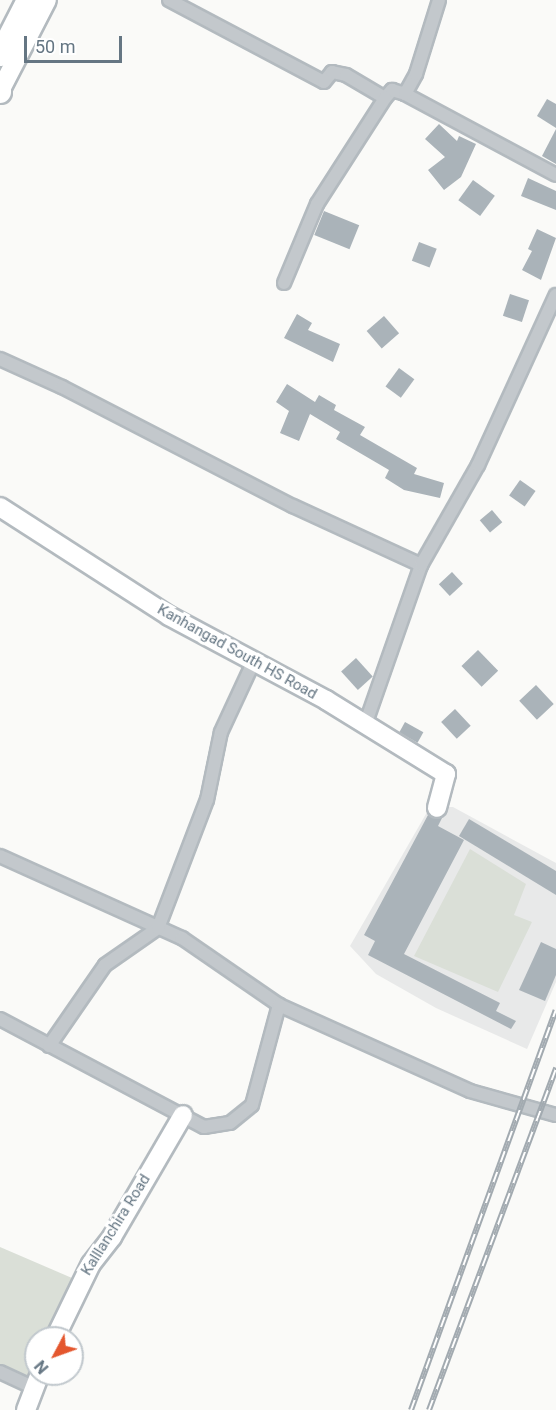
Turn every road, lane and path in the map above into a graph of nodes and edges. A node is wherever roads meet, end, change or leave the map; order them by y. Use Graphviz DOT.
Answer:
graph roads {
  1 [pos="28,0"];
  2 [pos="47,0"];
  3 [pos="169,0"];
  4 [pos="439,0"];
  5 [pos="0,55"];
  6 [pos="0,85"];
  7 [pos="0,92"];
  8 [pos="405,93"];
  9 [pos="385,98"];
  10 [pos="556,175"];
  11 [pos="284,284"];
  12 [pos="556,295"];
  13 [pos="0,359"];
  14 [pos="0,507"];
  15 [pos="421,565"];
  16 [pos="253,663"];
  17 [pos="365,725"];
  18 [pos="437,808"];
  19 [pos="0,856"];
  20 [pos="158,928"];
  21 [pos="279,1005"];
  22 [pos="0,1019"];
  23 [pos="49,1046"];
  24 [pos="556,1114"];
  25 [pos="183,1115"];
  26 [pos="61,1326"];
  27 [pos="0,1372"];
  28 [pos="24,1378"];
  29 [pos="36,1386"];
  30 [pos="26,1410"];
  1 -- 5 [label="highway"];
  2 -- 7 [label="street"];
  3 -- 9 [label="street"];
  4 -- 8 [label="street"];
  6 -- 7 [label="highway"];
  8 -- 9 [label="street"];
  8 -- 10 [label="street"];
  9 -- 11 [label="street"];
  12 -- 15 [label="street"];
  13 -- 15 [label="street"];
  14 -- 16 [label="street, Kanhangad South HS Road"];
  15 -- 17 [label="street"];
  16 -- 17 [label="street, Kanhangad South HS Road"];
  16 -- 20 [label="street"];
  17 -- 18 [label="street, Kanhangad South HS Road"];
  19 -- 20 [label="street"];
  20 -- 21 [label="street"];
  20 -- 23 [label="street"];
  21 -- 24 [label="street"];
  21 -- 25 [label="street"];
  22 -- 23 [label="street"];
  23 -- 25 [label="street"];
  25 -- 26 [label="street, Kalllanchira Road"];
  27 -- 28 [label="street"];
  29 -- 30 [label="street"];
}
